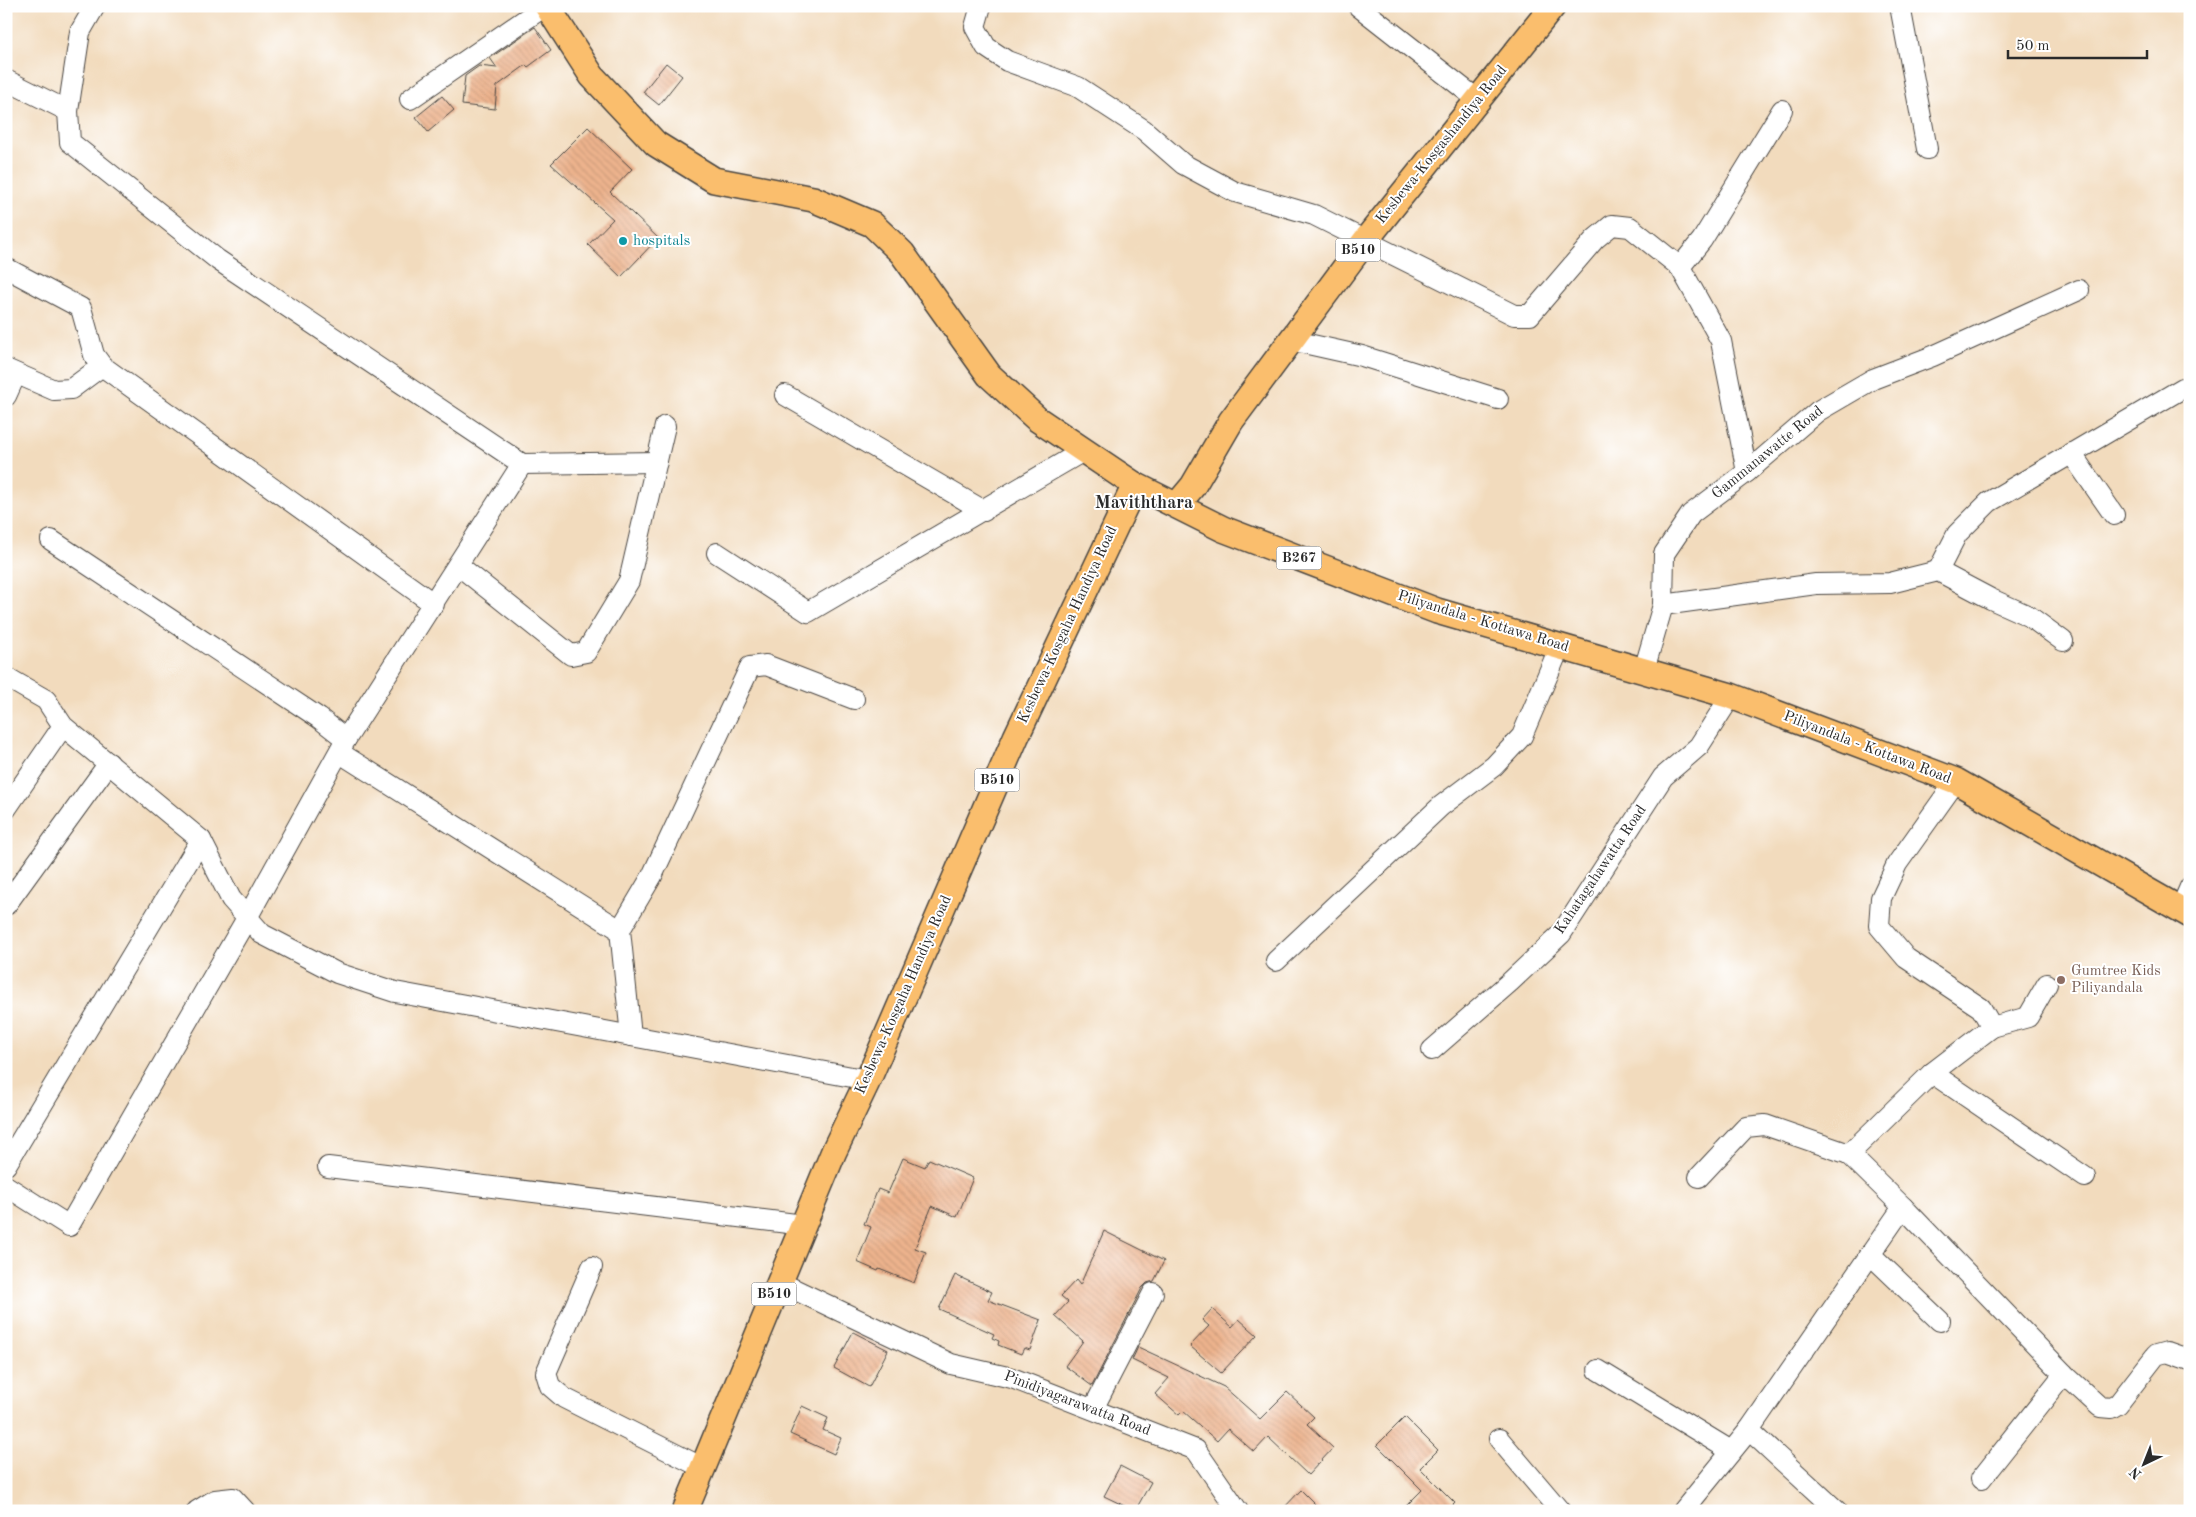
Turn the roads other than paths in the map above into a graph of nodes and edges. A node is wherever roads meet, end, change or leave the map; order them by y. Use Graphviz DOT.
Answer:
graph roads {
  1 [pos="95,6"];
  2 [pos="546,6"];
  3 [pos="982,6"];
  4 [pos="1358,6"];
  5 [pos="1554,6"];
  6 [pos="1900,6"];
  7 [pos="6,80"];
  8 [pos="410,99"];
  9 [pos="1478,100"];
  10 [pos="1782,110"];
  11 [pos="68,111"];
  12 [pos="1927,149"];
  13 [pos="1365,241"];
  14 [pos="1680,267"];
  15 [pos="6,268"];
  16 [pos="2079,290"];
  17 [pos="1290,340"];
  18 [pos="102,366"];
  19 [pos="11,371"];
  20 [pos="2183,388"];
  21 [pos="785,395"];
  22 [pos="6,396"];
  23 [pos="1498,399"];
  24 [pos="665,426"];
  25 [pos="1085,450"];
  26 [pos="2071,453"];
  27 [pos="657,462"];
  28 [pos="522,464"];
  29 [pos="1747,472"];
  30 [pos="1134,485"];
  31 [pos="1177,505"];
  32 [pos="984,511"];
  33 [pos="2114,515"];
  34 [pos="51,540"];
  35 [pos="717,553"];
  36 [pos="458,565"];
  37 [pos="1938,571"];
  38 [pos="434,604"];
  39 [pos="1662,606"];
  40 [pos="2063,641"];
  41 [pos="1560,646"];
  42 [pos="1644,670"];
  43 [pos="6,677"];
  44 [pos="1731,696"];
  45 [pos="854,699"];
  46 [pos="63,726"];
  47 [pos="343,746"];
  48 [pos="110,763"];
  49 [pos="1956,781"];
  50 [pos="6,809"];
  51 [pos="201,840"];
  52 [pos="2190,887"];
  53 [pos="6,905"];
  54 [pos="2185,913"];
  55 [pos="247,918"];
  56 [pos="620,930"];
  57 [pos="1276,962"];
  58 [pos="2047,984"];
  59 [pos="1992,1027"];
  60 [pos="631,1036"];
  61 [pos="1432,1050"];
  62 [pos="1932,1073"];
  63 [pos="868,1080"];
  64 [pos="1849,1154"];
  65 [pos="6,1165"];
  66 [pos="328,1167"];
  67 [pos="1700,1177"];
  68 [pos="2084,1177"];
  69 [pos="6,1186"];
  70 [pos="1903,1207"];
  71 [pos="804,1225"];
  72 [pos="1870,1254"];
  73 [pos="592,1267"];
  74 [pos="779,1282"];
  75 [pos="1154,1293"];
  76 [pos="1940,1321"];
  77 [pos="2190,1360"];
  78 [pos="1598,1370"];
  79 [pos="2064,1374"];
  80 [pos="1093,1409"];
  81 [pos="1749,1430"];
  82 [pos="1499,1439"];
  83 [pos="1731,1451"];
  84 [pos="703,1468"];
  85 [pos="1981,1478"];
  86 [pos="197,1511"];
  87 [pos="245,1511"];
  88 [pos="685,1511"];
  89 [pos="1238,1511"];
  90 [pos="1560,1511"];
  91 [pos="1683,1511"];
  92 [pos="1837,1511"];
  1 -- 11 [label="street"];
  2 -- 8 [label="street"];
  2 -- 25 [label="main road, Piliyandala - Kottawa Road / B267"];
  3 -- 13 [label="street"];
  4 -- 9 [label="street"];
  5 -- 9 [label="main road, Kesbewa-Kosgashandiya Road / B510"];
  6 -- 12 [label="street"];
  7 -- 11 [label="street"];
  9 -- 13 [label="main road, Kesbewa-Kosgashandiya Road / B510"];
  10 -- 14 [label="street"];
  11 -- 28 [label="street"];
  13 -- 14 [label="street"];
  13 -- 17 [label="main road, Kesbewa-Kosgashandiya Road / B510"];
  14 -- 29 [label="street"];
  15 -- 18 [label="street"];
  16 -- 29 [label="street, Gammanawatte Road"];
  17 -- 23 [label="street"];
  17 -- 31 [label="main road, Kesbewa-Kosgashandiya Road / B510"];
  18 -- 19 [label="street"];
  18 -- 38 [label="street"];
  19 -- 22 [label="street"];
  20 -- 26 [label="street"];
  21 -- 32 [label="street"];
  24 -- 27 [label="street"];
  25 -- 30 [label="main road, Piliyandala - Kottawa Road / B267"];
  25 -- 32 [label="street"];
  26 -- 33 [label="street"];
  26 -- 37 [label="street"];
  27 -- 28 [label="street"];
  27 -- 36 [label="street"];
  28 -- 36 [label="street"];
  29 -- 39 [label="street, Gammanawatte Road"];
  30 -- 31 [label="main road, Piliyandala - Kottawa Road / B267"];
  30 -- 63 [label="main road, Kesbewa-Kosgaha Handiya Road / B510"];
  31 -- 41 [label="main road, Piliyandala - Kottawa Road / B267"];
  32 -- 35 [label="street"];
  34 -- 47 [label="street"];
  36 -- 38 [label="street"];
  37 -- 39 [label="street"];
  37 -- 40 [label="street"];
  38 -- 47 [label="street"];
  39 -- 42 [label="street, Gammanawatte Road"];
  41 -- 42 [label="main road, Piliyandala - Kottawa Road / B267"];
  41 -- 57 [label="street"];
  42 -- 44 [label="main road, Piliyandala - Kottawa Road / B267"];
  43 -- 46 [label="street"];
  44 -- 49 [label="main road, Piliyandala - Kottawa Road / B267"];
  44 -- 61 [label="street, Kahatagahawatta Road"];
  45 -- 56 [label="street"];
  46 -- 48 [label="street"];
  46 -- 50 [label="street"];
  47 -- 55 [label="street"];
  47 -- 56 [label="street"];
  48 -- 51 [label="street"];
  48 -- 53 [label="street"];
  49 -- 54 [label="main road, Piliyandala - Kottawa Road / B267"];
  49 -- 59 [label="street"];
  51 -- 55 [label="street"];
  51 -- 65 [label="street"];
  52 -- 54 [label="street"];
  55 -- 60 [label="street"];
  55 -- 69 [label="street"];
  56 -- 60 [label="street"];
  58 -- 59 [label="street"];
  59 -- 62 [label="street"];
  60 -- 63 [label="street"];
  62 -- 64 [label="street"];
  62 -- 68 [label="street"];
  63 -- 71 [label="main road, Kesbewa-Kosgaha Handiya Road / B510"];
  64 -- 67 [label="street"];
  64 -- 70 [label="street"];
  66 -- 71 [label="street"];
  70 -- 72 [label="street"];
  70 -- 79 [label="street"];
  71 -- 74 [label="main road, Kesbewa-Kosgaha Handiya Road / B510"];
  72 -- 76 [label="street"];
  72 -- 81 [label="street"];
  73 -- 84 [label="street"];
  74 -- 80 [label="street, Pinidiyagarawatta Road"];
  74 -- 84 [label="main road, Kesbewa-Kosgaha Handiya Road / B510"];
  75 -- 80 [label="street"];
  77 -- 79 [label="street"];
  78 -- 83 [label="street"];
  79 -- 85 [label="street"];
  80 -- 89 [label="street, Pinidiyagarawatta Road"];
  81 -- 83 [label="street"];
  81 -- 92 [label="street"];
  82 -- 90 [label="street"];
  83 -- 91 [label="street"];
  84 -- 88 [label="main road, Kesbewa-Kosgaha Handiya Road / B510"];
  86 -- 87 [label="street"];
}
